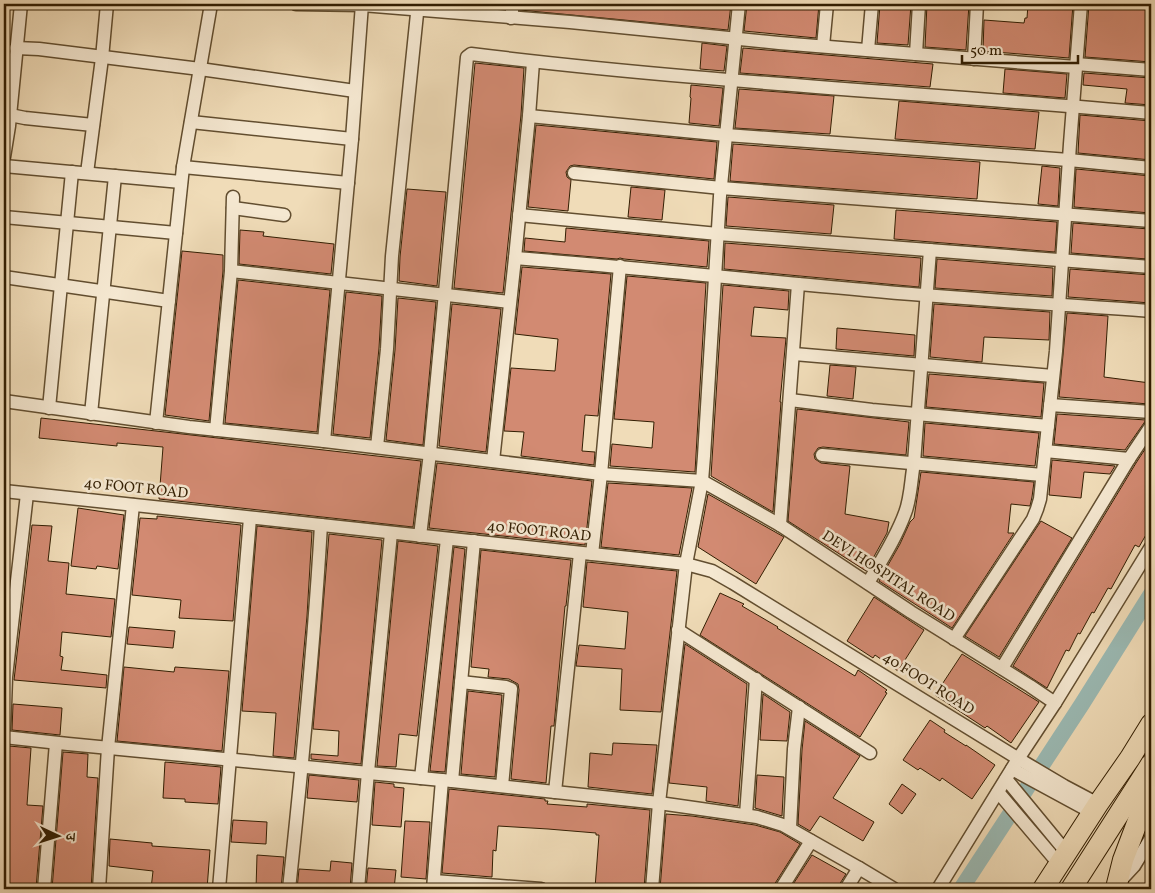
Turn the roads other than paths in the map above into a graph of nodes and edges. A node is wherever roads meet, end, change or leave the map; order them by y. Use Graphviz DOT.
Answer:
graph roads {
  1 [pos="21,4"];
  2 [pos="107,4"];
  3 [pos="210,4"];
  4 [pos="296,4"];
  5 [pos="306,4"];
  6 [pos="362,4"];
  7 [pos="513,4"];
  8 [pos="739,4"];
  9 [pos="827,4"];
  10 [pos="872,4"];
  11 [pos="919,4"];
  12 [pos="978,4"];
  13 [pos="1081,4"];
  14 [pos="418,7"];
  15 [pos="511,18"];
  16 [pos="735,38"];
  17 [pos="823,46"];
  18 [pos="16,48"];
  19 [pos="868,50"];
  20 [pos="916,54"];
  21 [pos="102,58"];
  22 [pos="974,59"];
  23 [pos="533,62"];
  24 [pos="1076,65"];
  25 [pos="200,69"];
  26 [pos="1151,70"];
  27 [pos="731,81"];
  28 [pos="356,91"];
  29 [pos="1073,106"];
  30 [pos="1151,113"];
  31 [pos="529,116"];
  32 [pos="7,122"];
  33 [pos="191,122"];
  34 [pos="93,125"];
  35 [pos="726,135"];
  36 [pos="352,139"];
  37 [pos="4,157"];
  38 [pos="1069,160"];
  39 [pos="4,166"];
  40 [pos="183,167"];
  41 [pos="1151,168"];
  42 [pos="72,172"];
  43 [pos="574,172"];
  44 [pos="87,173"];
  45 [pos="116,176"];
  46 [pos="181,182"];
  47 [pos="348,183"];
  48 [pos="721,188"];
  49 [pos="1065,214"];
  50 [pos="284,215"];
  51 [pos="518,215"];
  52 [pos="4,217"];
  53 [pos="1151,221"];
  54 [pos="67,223"];
  55 [pos="111,227"];
  56 [pos="176,233"];
  57 [pos="718,234"];
  58 [pos="930,250"];
  59 [pos="515,258"];
  60 [pos="1062,261"];
  61 [pos="620,266"];
  62 [pos="1151,267"];
  63 [pos="231,271"];
  64 [pos="715,276"];
  65 [pos="4,277"];
  66 [pos="338,283"];
  67 [pos="798,284"];
  68 [pos="62,285"];
  69 [pos="391,289"];
  70 [pos="104,292"];
  71 [pos="445,295"];
  72 [pos="926,295"];
  73 [pos="169,301"];
  74 [pos="510,302"];
  75 [pos="1059,304"];
  76 [pos="1151,312"];
  77 [pos="794,354"];
  78 [pos="921,365"];
  79 [pos="1053,376"];
  80 [pos="790,400"];
  81 [pos="4,401"];
  82 [pos="1050,405"];
  83 [pos="49,408"];
  84 [pos="1151,412"];
  85 [pos="91,414"];
  86 [pos="917,414"];
  87 [pos="156,423"];
  88 [pos="1048,426"];
  89 [pos="1151,426"];
  90 [pos="216,430"];
  91 [pos="324,441"];
  92 [pos="377,447"];
  93 [pos="1045,451"];
  94 [pos="430,453"];
  95 [pos="822,455"];
  96 [pos="1129,459"];
  97 [pos="493,460"];
  98 [pos="914,463"];
  99 [pos="601,474"];
  100 [pos="1042,475"];
  101 [pos="702,481"];
  102 [pos="4,491"];
  103 [pos="27,494"];
  104 [pos="133,505"];
  105 [pos="250,518"];
  106 [pos="321,525"];
  107 [pos="780,525"];
  108 [pos="391,533"];
  109 [pos="420,536"];
  110 [pos="447,539"];
  111 [pos="474,541"];
  112 [pos="1151,547"];
  113 [pos="586,553"];
  114 [pos="686,564"];
  115 [pos="868,583"];
  116 [pos="678,630"];
  117 [pos="954,639"];
  118 [pos="1002,668"];
  119 [pos="756,679"];
  120 [pos="461,682"];
  121 [pos="1055,703"];
  122 [pos="799,707"];
  123 [pos="1151,724"];
  124 [pos="4,736"];
  125 [pos="56,742"];
  126 [pos="108,748"];
  127 [pos="870,754"];
  128 [pos="231,759"];
  129 [pos="1151,764"];
  130 [pos="302,766"];
  131 [pos="368,772"];
  132 [pos="1016,772"];
  133 [pos="421,778"];
  134 [pos="447,780"];
  135 [pos="502,786"];
  136 [pos="1151,786"];
  137 [pos="555,792"];
  138 [pos="1001,796"];
  139 [pos="660,803"];
  140 [pos="1096,809"];
  141 [pos="746,815"];
  142 [pos="790,828"];
  143 [pos="1151,838"];
  144 [pos="811,841"];
  145 [pos="1063,858"];
  146 [pos="859,868"];
  147 [pos="433,885"];
  148 [pos="1117,887"];
  149 [pos="502,888"];
  150 [pos="44,889"];
  151 [pos="99,889"];
  152 [pos="219,889"];
  153 [pos="289,889"];
  154 [pos="358,889"];
  155 [pos="541,889"];
  156 [pos="652,889"];
  157 [pos="780,889"];
  158 [pos="846,889"];
  159 [pos="894,889"];
  160 [pos="938,889"];
  161 [pos="1043,889"];
  162 [pos="1071,889"];
  1 -- 18 [label="street"];
  2 -- 21 [label="street"];
  3 -- 25 [label="street"];
  4 -- 5 [label="street"];
  5 -- 6 [label="street"];
  6 -- 14 [label="street"];
  6 -- 28 [label="street"];
  7 -- 15 [label="street"];
  8 -- 16 [label="street"];
  9 -- 17 [label="street"];
  10 -- 19 [label="street"];
  11 -- 20 [label="street"];
  12 -- 22 [label="street"];
  13 -- 24 [label="street"];
  14 -- 15 [label="street"];
  14 -- 69 [label="street"];
  15 -- 16 [label="street"];
  16 -- 17 [label="street"];
  16 -- 27 [label="street"];
  17 -- 19 [label="street"];
  18 -- 21 [label="street"];
  18 -- 32 [label="street"];
  19 -- 20 [label="street"];
  20 -- 22 [label="street"];
  21 -- 25 [label="street"];
  21 -- 34 [label="street"];
  22 -- 24 [label="street"];
  23 -- 27 [label="street"];
  23 -- 31 [label="street"];
  23 -- 71 [label="street"];
  24 -- 26 [label="street"];
  24 -- 29 [label="street"];
  25 -- 28 [label="street"];
  25 -- 33 [label="street"];
  27 -- 29 [label="street"];
  27 -- 35 [label="street"];
  28 -- 36 [label="street"];
  29 -- 30 [label="street"];
  29 -- 38 [label="street"];
  31 -- 35 [label="street"];
  31 -- 51 [label="street"];
  32 -- 34 [label="street"];
  32 -- 37 [label="street"];
  33 -- 36 [label="street"];
  33 -- 40 [label="street"];
  34 -- 44 [label="street"];
  35 -- 38 [label="street"];
  35 -- 48 [label="street"];
  36 -- 47 [label="street"];
  38 -- 41 [label="street"];
  38 -- 49 [label="street"];
  39 -- 42 [label="street"];
  40 -- 46 [label="street"];
  40 -- 47 [label="street"];
  42 -- 44 [label="street"];
  42 -- 54 [label="street"];
  43 -- 48 [label="street"];
  44 -- 45 [label="street"];
  45 -- 46 [label="street"];
  45 -- 55 [label="street"];
  46 -- 56 [label="street"];
  47 -- 66 [label="street"];
  48 -- 49 [label="street"];
  48 -- 57 [label="street"];
  49 -- 53 [label="street"];
  49 -- 60 [label="street"];
  50 -- 63 [label="street"];
  51 -- 57 [label="street"];
  51 -- 59 [label="street"];
  52 -- 54 [label="street"];
  54 -- 55 [label="street"];
  54 -- 68 [label="street"];
  55 -- 56 [label="street"];
  55 -- 70 [label="street"];
  56 -- 73 [label="street"];
  57 -- 58 [label="street"];
  57 -- 64 [label="street"];
  58 -- 60 [label="street"];
  58 -- 72 [label="street"];
  59 -- 61 [label="street"];
  59 -- 74 [label="street"];
  60 -- 62 [label="street"];
  60 -- 75 [label="street"];
  61 -- 64 [label="street"];
  61 -- 99 [label="street"];
  63 -- 66 [label="street"];
  63 -- 90 [label="street"];
  64 -- 67 [label="street"];
  64 -- 101 [label="street"];
  65 -- 68 [label="street"];
  66 -- 69 [label="street"];
  66 -- 91 [label="street"];
  67 -- 72 [label="street"];
  67 -- 77 [label="street"];
  68 -- 70 [label="street"];
  68 -- 83 [label="street"];
  69 -- 71 [label="street"];
  69 -- 92 [label="street"];
  70 -- 73 [label="street"];
  70 -- 85 [label="street"];
  71 -- 74 [label="street"];
  71 -- 94 [label="street"];
  72 -- 75 [label="street"];
  72 -- 78 [label="street"];
  73 -- 87 [label="street"];
  74 -- 97 [label="street"];
  75 -- 76 [label="street"];
  75 -- 79 [label="street"];
  77 -- 78 [label="street"];
  77 -- 80 [label="street"];
  78 -- 79 [label="street"];
  78 -- 86 [label="street"];
  79 -- 82 [label="street"];
  80 -- 86 [label="street"];
  80 -- 107 [label="street"];
  81 -- 83 [label="street"];
  82 -- 84 [label="street"];
  82 -- 88 [label="street"];
  83 -- 85 [label="street"];
  85 -- 87 [label="street"];
  86 -- 88 [label="street"];
  86 -- 98 [label="street"];
  87 -- 90 [label="street"];
  88 -- 93 [label="street"];
  89 -- 96 [label="street"];
  90 -- 91 [label="street"];
  91 -- 92 [label="street"];
  92 -- 94 [label="street"];
  93 -- 96 [label="street"];
  93 -- 100 [label="street"];
  94 -- 97 [label="street"];
  94 -- 109 [label="street"];
  95 -- 98 [label="street"];
  96 -- 118 [label="street"];
  97 -- 99 [label="street"];
  98 -- 100 [label="street"];
  98 -- 115 [label="street"];
  99 -- 101 [label="street"];
  99 -- 113 [label="street"];
  100 -- 117 [label="street"];
  101 -- 107 [label="street, DEVI HOSPITAL ROAD"];
  101 -- 114 [label="street"];
  102 -- 103 [label="street, 40 FOOT ROAD"];
  103 -- 104 [label="street, 40 FOOT ROAD"];
  103 -- 124 [label="street"];
  104 -- 105 [label="street, 40 FOOT ROAD"];
  104 -- 126 [label="street"];
  105 -- 106 [label="street, 40 FOOT ROAD"];
  105 -- 128 [label="street"];
  106 -- 108 [label="street, 40 FOOT ROAD"];
  106 -- 130 [label="street"];
  107 -- 115 [label="street, DEVI HOSPITAL ROAD"];
  108 -- 109 [label="street, 40 FOOT ROAD"];
  108 -- 131 [label="street"];
  109 -- 110 [label="street, 40 FOOT ROAD"];
  110 -- 111 [label="street, 40 FOOT ROAD"];
  110 -- 133 [label="street"];
  111 -- 113 [label="street, 40 FOOT ROAD"];
  111 -- 120 [label="street"];
  112 -- 121 [label="street"];
  113 -- 114 [label="street, 40 FOOT ROAD"];
  113 -- 137 [label="street"];
  114 -- 116 [label="street"];
  114 -- 132 [label="street, 40 FOOT ROAD"];
  115 -- 117 [label="street, DEVI HOSPITAL ROAD"];
  116 -- 119 [label="street"];
  116 -- 139 [label="street"];
  117 -- 118 [label="street, DEVI HOSPITAL ROAD"];
  118 -- 121 [label="street, DEVI HOSPITAL ROAD"];
  119 -- 122 [label="street"];
  119 -- 141 [label="street"];
  120 -- 134 [label="street"];
  120 -- 135 [label="street"];
  121 -- 132 [label="street"];
  122 -- 127 [label="street"];
  122 -- 142 [label="street"];
  123 -- 140 [label="main road"];
  124 -- 125 [label="street"];
  125 -- 126 [label="street"];
  125 -- 150 [label="street"];
  126 -- 128 [label="street"];
  126 -- 151 [label="street"];
  128 -- 130 [label="street"];
  128 -- 152 [label="street"];
  129 -- 162 [label="main road"];
  130 -- 131 [label="street"];
  130 -- 153 [label="street"];
  131 -- 133 [label="street"];
  131 -- 154 [label="street"];
  132 -- 138 [label="street"];
  132 -- 140 [label="street, 40 FOOT ROAD"];
  132 -- 145 [label="street"];
  133 -- 134 [label="street"];
  134 -- 135 [label="street"];
  134 -- 147 [label="street"];
  135 -- 137 [label="street"];
  136 -- 148 [label="main road"];
  137 -- 139 [label="street"];
  138 -- 145 [label="street"];
  138 -- 160 [label="street"];
  139 -- 141 [label="street"];
  139 -- 156 [label="street"];
  140 -- 145 [label="main road"];
  141 -- 142 [label="street"];
  142 -- 144 [label="street"];
  143 -- 148 [label="street"];
  144 -- 146 [label="street"];
  144 -- 157 [label="street"];
  145 -- 161 [label="main road"];
  146 -- 158 [label="street"];
  146 -- 159 [label="street"];
  147 -- 149 [label="street"];
  149 -- 155 [label="street"];
}
